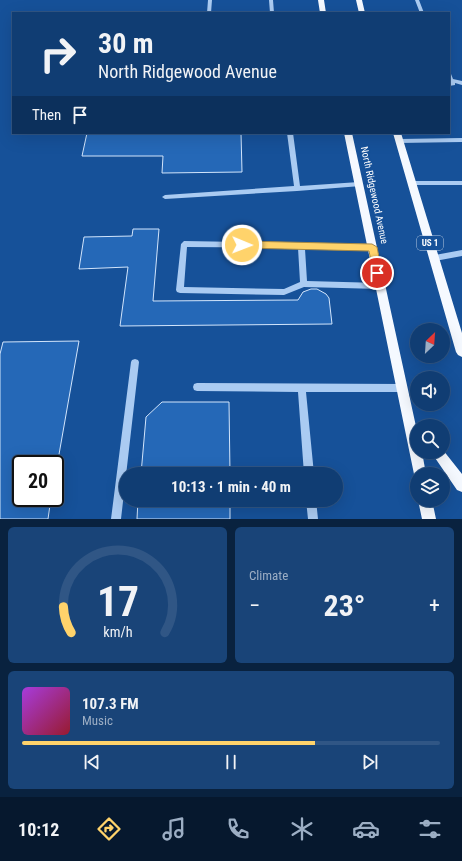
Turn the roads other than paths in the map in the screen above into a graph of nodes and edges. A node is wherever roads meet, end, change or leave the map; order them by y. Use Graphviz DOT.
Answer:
graph roads {
  1 [pos="210,0"];
  2 [pos="271,0"];
  3 [pos="321,0"];
  4 [pos="358,0"];
  5 [pos="417,0"];
  6 [pos="209,12"];
  7 [pos="272,12"];
  8 [pos="323,12"];
  9 [pos="362,12"];
  10 [pos="422,12"];
  11 [pos="450,80"];
  12 [pos="462,83"];
  13 [pos="290,134"];
  14 [pos="348,134"];
  15 [pos="398,137"];
  16 [pos="462,140"];
  17 [pos="412,183"];
  18 [pos="462,183"];
  19 [pos="359,184"];
  20 [pos="297,189"];
  21 [pos="165,197"];
  22 [pos="301,246"];
  23 [pos="372,247"];
  24 [pos="462,253"];
  25 [pos="435,258"];
  26 [pos="304,284"];
  27 [pos="380,286"];
  28 [pos="462,352"];
  29 [pos="135,362"];
  30 [pos="197,387"];
  31 [pos="302,388"];
  32 [pos="402,388"];
  33 [pos="407,412"];
  34 [pos="412,419"];
  35 [pos="442,459"];
  36 [pos="308,467"];
  37 [pos="419,467"];
  38 [pos="462,485"];
  39 [pos="312,507"];
  40 [pos="426,507"];
  41 [pos="116,519"];
  42 [pos="313,519"];
  43 [pos="429,519"];
  1 -- 6 [label="lane"];
  2 -- 7 [label="lane"];
  3 -- 8 [label="main road"];
  4 -- 9 [label="main road"];
  5 -- 10 [label="lane"];
  11 -- 12 [label="lane"];
  13 -- 20 [label="lane"];
  14 -- 19 [label="main road, North Ridgewood Avenue"];
  15 -- 16 [label="lane"];
  15 -- 17 [label="main road, US 1"];
  17 -- 18 [label="lane"];
  17 -- 25 [label="main road, US 1"];
  19 -- 20 [label="lane"];
  19 -- 23 [label="main road, North Ridgewood Avenue"];
  20 -- 21 [label="lane"];
  22 -- 23 [label="lane"];
  22 -- 26 [label="lane"];
  22 -- 26 [label="lane"];
  23 -- 27 [label="main road, North Ridgewood Avenue"];
  24 -- 25 [label="lane"];
  25 -- 28 [label="main road, US 1"];
  26 -- 27 [label="lane"];
  27 -- 32 [label="main road, North Ridgewood Avenue"];
  29 -- 41 [label="lane"];
  30 -- 31 [label="lane"];
  31 -- 32 [label="lane"];
  31 -- 36 [label="lane"];
  32 -- 33 [label="main road, North Ridgewood Avenue"];
  33 -- 34 [label="main road"];
  33 -- 37 [label="main road, North Ridgewood Avenue"];
  35 -- 38 [label="main road"];
  39 -- 42 [label="lane"];
  40 -- 43 [label="main road"];
}
